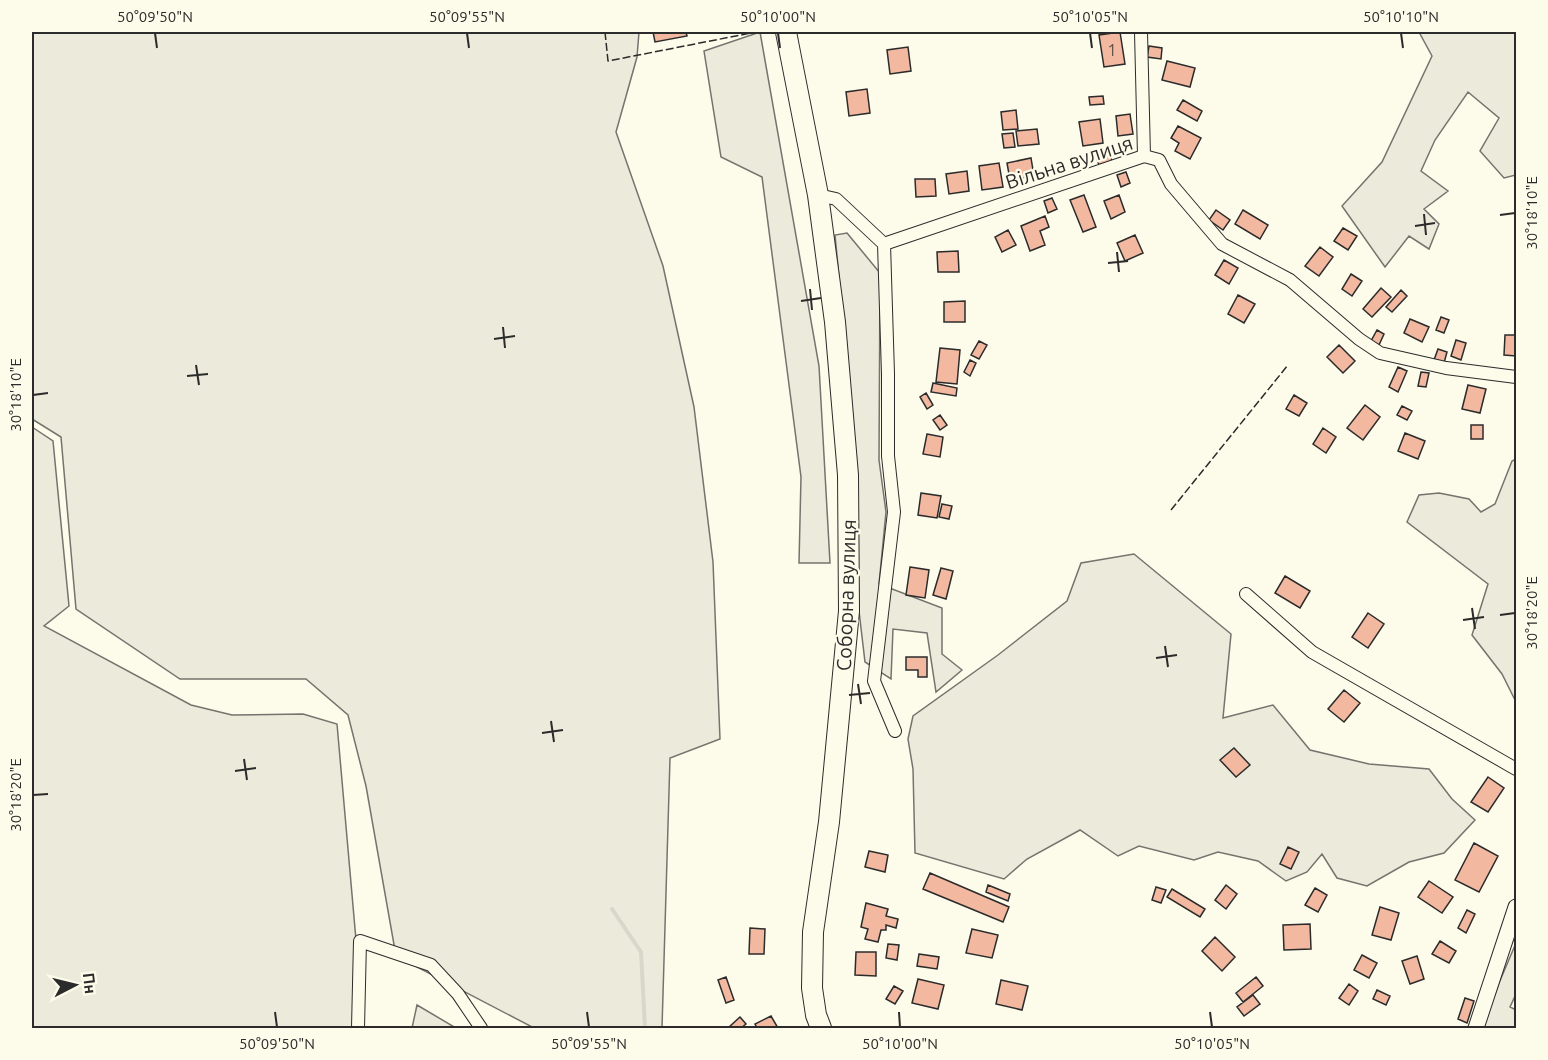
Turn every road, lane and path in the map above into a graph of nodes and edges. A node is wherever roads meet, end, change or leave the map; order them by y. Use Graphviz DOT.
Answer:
graph roads {
  1 [pos="786,32"];
  2 [pos="1141,32"];
  3 [pos="1144,156"];
  4 [pos="818,195"];
  5 [pos="884,244"];
  6 [pos="1516,377"];
  7 [pos="1246,594"];
  8 [pos="895,731"];
  9 [pos="1516,769"];
  10 [pos="1516,907"];
  11 [pos="358,1029"];
  12 [pos="481,1029"];
  13 [pos="821,1029"];
  14 [pos="1476,1029"];
  1 -- 4 [label="main road, Соборна вулиця"];
  2 -- 3 [label="street"];
  3 -- 5 [label="street, Вільна вулиця"];
  3 -- 6 [label="street, Вільна вулиця"];
  4 -- 5 [label="street"];
  4 -- 13 [label="main road, Соборна вулиця"];
  5 -- 8 [label="street, Соборна вулиця"];
  7 -- 9 [label="street"];
  10 -- 14 [label="street"];
  11 -- 12 [label="street"];
}
